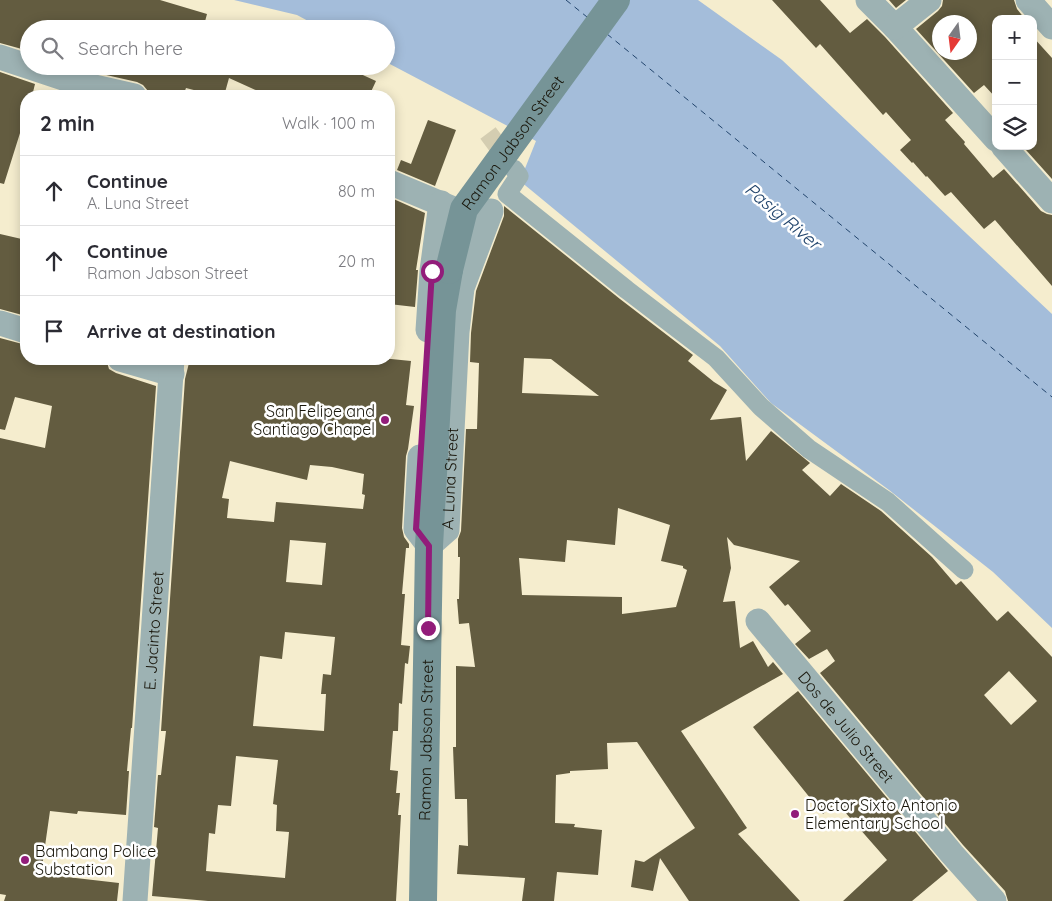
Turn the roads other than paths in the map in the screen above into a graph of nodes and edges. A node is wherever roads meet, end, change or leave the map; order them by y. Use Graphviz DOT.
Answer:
graph roads {
  1 [pos="616,0"];
  2 [pos="868,0"];
  3 [pos="929,0"];
  4 [pos="1028,0"];
  5 [pos="895,27"];
  6 [pos="1052,27"];
  7 [pos="0,57"];
  8 [pos="20,64"];
  9 [pos="54,75"];
  10 [pos="108,90"];
  11 [pos="992,134"];
  12 [pos="1007,150"];
  13 [pos="514,169"];
  14 [pos="395,184"];
  15 [pos="1052,201"];
  16 [pos="441,203"];
  17 [pos="0,323"];
  18 [pos="20,329"];
  19 [pos="172,366"];
  20 [pos="429,546"];
  21 [pos="964,570"];
  22 [pos="758,622"];
  23 [pos="135,901"];
  24 [pos="423,901"];
  25 [pos="994,901"];
  1 -- 20 [label="main road, Ramon Jabson Street, bridge"];
  2 -- 5 [label="street"];
  3 -- 5 [label="street"];
  4 -- 6 [label="street"];
  5 -- 11 [label="street"];
  7 -- 8 [label="street"];
  9 -- 10 [label="street"];
  12 -- 15 [label="street"];
  13 -- 21 [label="street"];
  14 -- 16 [label="street"];
  16 -- 20 [label="street, A. Luna Street"];
  16 -- 20 [label="street, A. Luna Street"];
  17 -- 18 [label="street"];
  19 -- 23 [label="street, E. Jacinto Street"];
  20 -- 24 [label="main road, Ramon Jabson Street"];
  22 -- 25 [label="street, Dos de Julio Street"];
}
